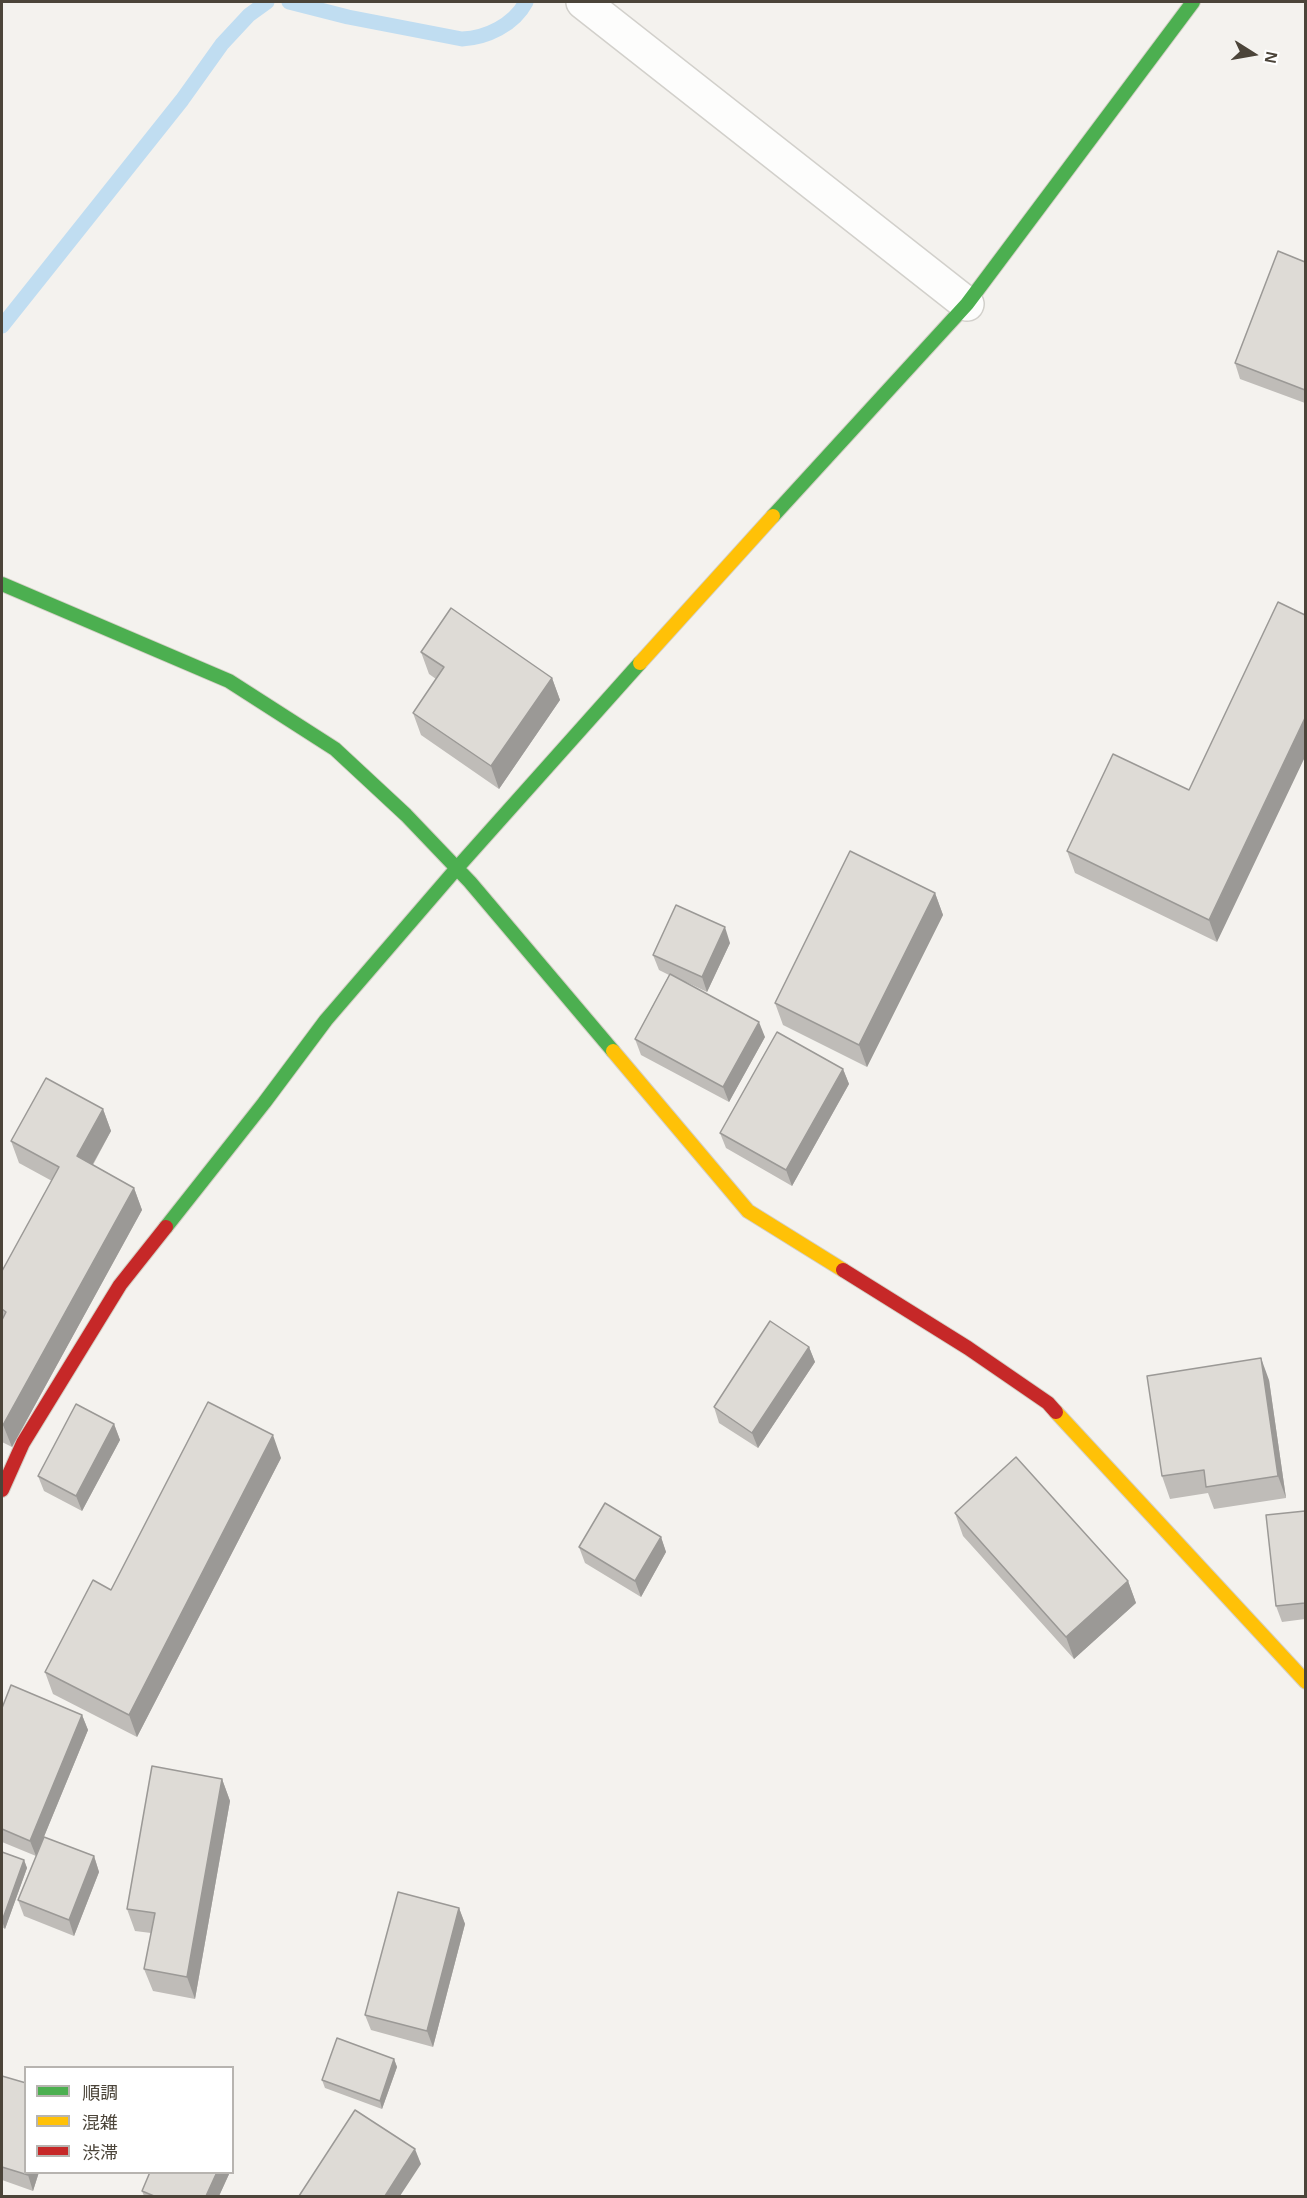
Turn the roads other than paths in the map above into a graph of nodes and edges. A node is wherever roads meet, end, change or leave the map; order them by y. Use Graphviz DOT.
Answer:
graph roads {
  1 [pos="583,2"];
  2 [pos="1193,2"];
  3 [pos="968,304"];
  4 [pos="2,584"];
  5 [pos="457,868"];
  6 [pos="2,1490"];
  7 [pos="1305,1682"];
  1 -- 3 [label="street"];
  2 -- 3 [label="street"];
  3 -- 5 [label="street"];
  4 -- 5 [label="street"];
  5 -- 6 [label="street"];
  5 -- 7 [label="street"];
}
